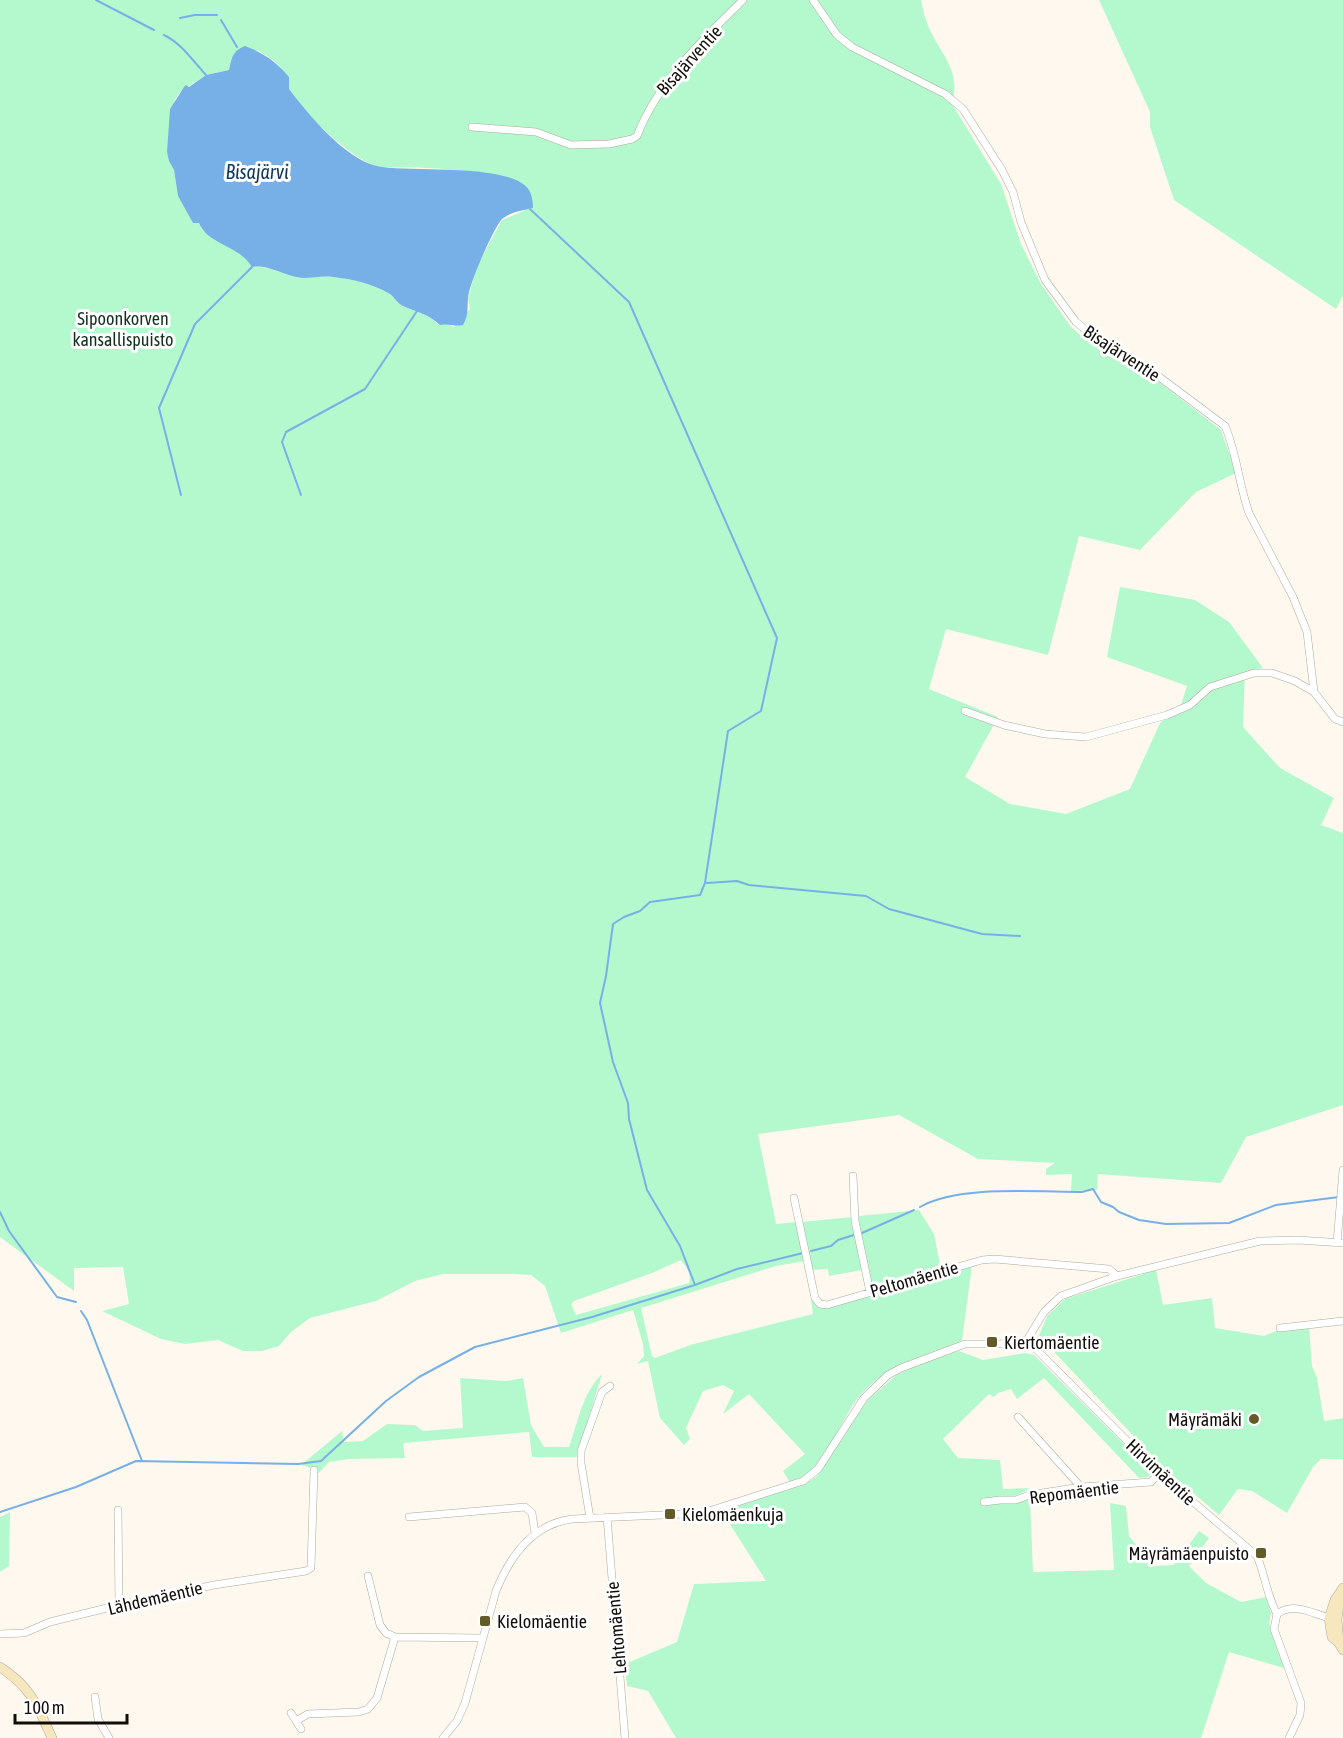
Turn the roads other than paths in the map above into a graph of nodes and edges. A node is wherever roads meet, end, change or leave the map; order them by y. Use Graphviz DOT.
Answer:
graph roads {
  1 [pos="744,0"];
  2 [pos="813,0"];
  3 [pos="472,126"];
  4 [pos="1314,692"];
  5 [pos="965,711"];
  6 [pos="1343,722"];
  7 [pos="1343,1170"];
  8 [pos="854,1176"];
  9 [pos="794,1197"];
  10 [pos="1340,1243"];
  11 [pos="1117,1276"];
  12 [pos="870,1292"];
  13 [pos="1343,1321"];
  14 [pos="1280,1328"];
  15 [pos="1027,1340"];
  16 [pos="610,1386"];
  17 [pos="1018,1417"];
  18 [pos="314,1470"];
  19 [pos="1159,1473"];
  20 [pos="1081,1487"];
  21 [pos="984,1502"];
  22 [pos="118,1510"];
  23 [pos="409,1517"];
  24 [pos="607,1517"];
  25 [pos="590,1518"];
  26 [pos="535,1533"];
  27 [pos="368,1576"];
  28 [pos="1342,1591"];
  29 [pos="119,1605"];
  30 [pos="1277,1614"];
  31 [pos="1333,1618"];
  32 [pos="0,1634"];
  33 [pos="395,1637"];
  34 [pos="483,1638"];
  35 [pos="1341,1646"];
  36 [pos="0,1667"];
  37 [pos="95,1697"];
  38 [pos="291,1713"];
  39 [pos="296,1721"];
  40 [pos="301,1729"];
  41 [pos="52,1738"];
  42 [pos="109,1738"];
  43 [pos="443,1738"];
  44 [pos="626,1738"];
  45 [pos="1289,1738"];
  1 -- 3 [label="street, Bisajärventie"];
  2 -- 4 [label="street, Bisajärventie"];
  4 -- 5 [label="street"];
  4 -- 6 [label="street"];
  7 -- 10 [label="street"];
  8 -- 12 [label="street"];
  9 -- 12 [label="street, Peltomäentie"];
  10 -- 11 [label="street"];
  11 -- 12 [label="street, Peltomäentie"];
  11 -- 15 [label="street"];
  13 -- 14 [label="street"];
  15 -- 19 [label="street, Hirvimäentie"];
  15 -- 24 [label="street"];
  16 -- 25 [label="street"];
  17 -- 20 [label="street"];
  18 -- 29 [label="street, Lähdemäentie"];
  19 -- 20 [label="street, Repomäentie"];
  19 -- 30 [label="street, Hirvimäentie"];
  20 -- 21 [label="street, Repomäentie"];
  22 -- 29 [label="street"];
  23 -- 26 [label="street"];
  24 -- 25 [label="street"];
  24 -- 44 [label="street, Lehtomäentie"];
  25 -- 26 [label="street"];
  26 -- 34 [label="street"];
  27 -- 33 [label="street"];
  28 -- 31 [label="street"];
  29 -- 32 [label="street, Lähdemäentie"];
  30 -- 31 [label="street"];
  30 -- 45 [label="street, Hirvimäentie"];
  31 -- 35 [label="street"];
  33 -- 34 [label="street"];
  33 -- 39 [label="street"];
  34 -- 43 [label="street"];
  36 -- 41 [label="street"];
  37 -- 42 [label="street"];
  38 -- 39 [label="street"];
  39 -- 40 [label="street"];
}
